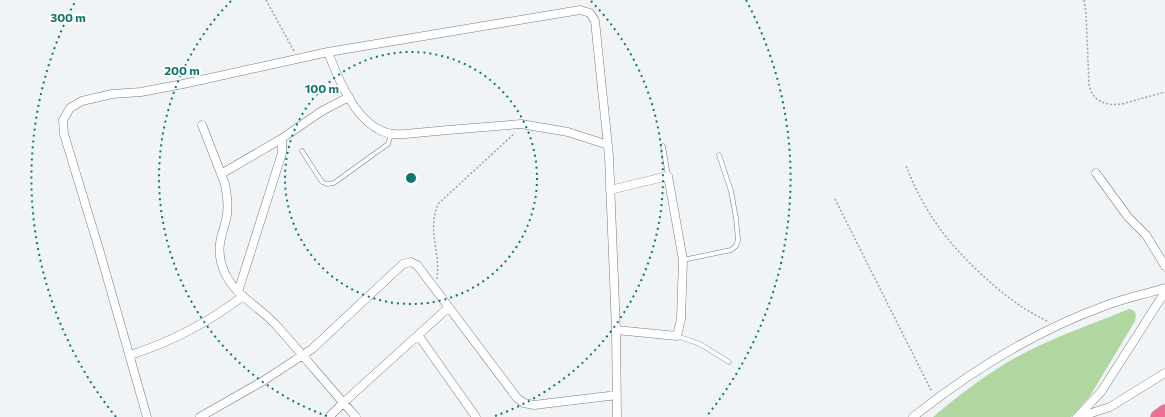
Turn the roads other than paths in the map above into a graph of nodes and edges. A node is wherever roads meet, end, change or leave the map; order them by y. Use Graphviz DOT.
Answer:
graph roads {
  1 [pos="328,52"];
  2 [pos="348,96"];
  3 [pos="202,125"];
  4 [pos="391,134"];
  5 [pos="281,139"];
  6 [pos="608,145"];
  7 [pos="663,146"];
  8 [pos="302,151"];
  9 [pos="719,155"];
  10 [pos="1096,173"];
  11 [pos="220,174"];
  12 [pos="668,176"];
  13 [pos="610,190"];
  14 [pos="683,260"];
  15 [pos="1165,266"];
  16 [pos="1165,288"];
  17 [pos="1165,292"];
  18 [pos="240,294"];
  19 [pos="449,308"];
  20 [pos="616,330"];
  21 [pos="418,335"];
  22 [pos="678,336"];
  23 [pos="130,355"];
  24 [pos="302,356"];
  25 [pos="729,362"];
  26 [pos="1165,373"];
  27 [pos="616,395"];
  28 [pos="343,402"];
  29 [pos="1165,412"];
  30 [pos="147,417"];
  31 [pos="200,417"];
  32 [pos="329,417"];
  33 [pos="356,417"];
  34 [pos="476,417"];
  35 [pos="617,417"];
  36 [pos="913,417"];
  37 [pos="1078,417"];
  38 [pos="1158,417"];
  1 -- 2 [label="street"];
  1 -- 6 [label="street"];
  1 -- 23 [label="street"];
  2 -- 4 [label="street"];
  2 -- 5 [label="street"];
  3 -- 11 [label="street"];
  4 -- 6 [label="street"];
  4 -- 8 [label="lane"];
  5 -- 11 [label="street"];
  5 -- 18 [label="street"];
  6 -- 13 [label="street"];
  7 -- 12 [label="lane"];
  9 -- 14 [label="lane"];
  10 -- 15 [label="street"];
  11 -- 18 [label="street"];
  12 -- 13 [label="street"];
  12 -- 14 [label="street"];
  13 -- 20 [label="street"];
  14 -- 22 [label="street"];
  16 -- 36 [label="street"];
  17 -- 37 [label="street"];
  18 -- 23 [label="street"];
  18 -- 24 [label="street"];
  19 -- 21 [label="street"];
  19 -- 24 [label="street"];
  19 -- 27 [label="street"];
  20 -- 22 [label="street"];
  20 -- 27 [label="street"];
  21 -- 28 [label="street"];
  21 -- 34 [label="street"];
  22 -- 25 [label="lane"];
  23 -- 30 [label="street"];
  24 -- 28 [label="street"];
  24 -- 31 [label="street"];
  26 -- 37 [label="street"];
  27 -- 35 [label="street"];
  28 -- 32 [label="street"];
  28 -- 33 [label="street"];
  29 -- 38 [label="highway"];
}
